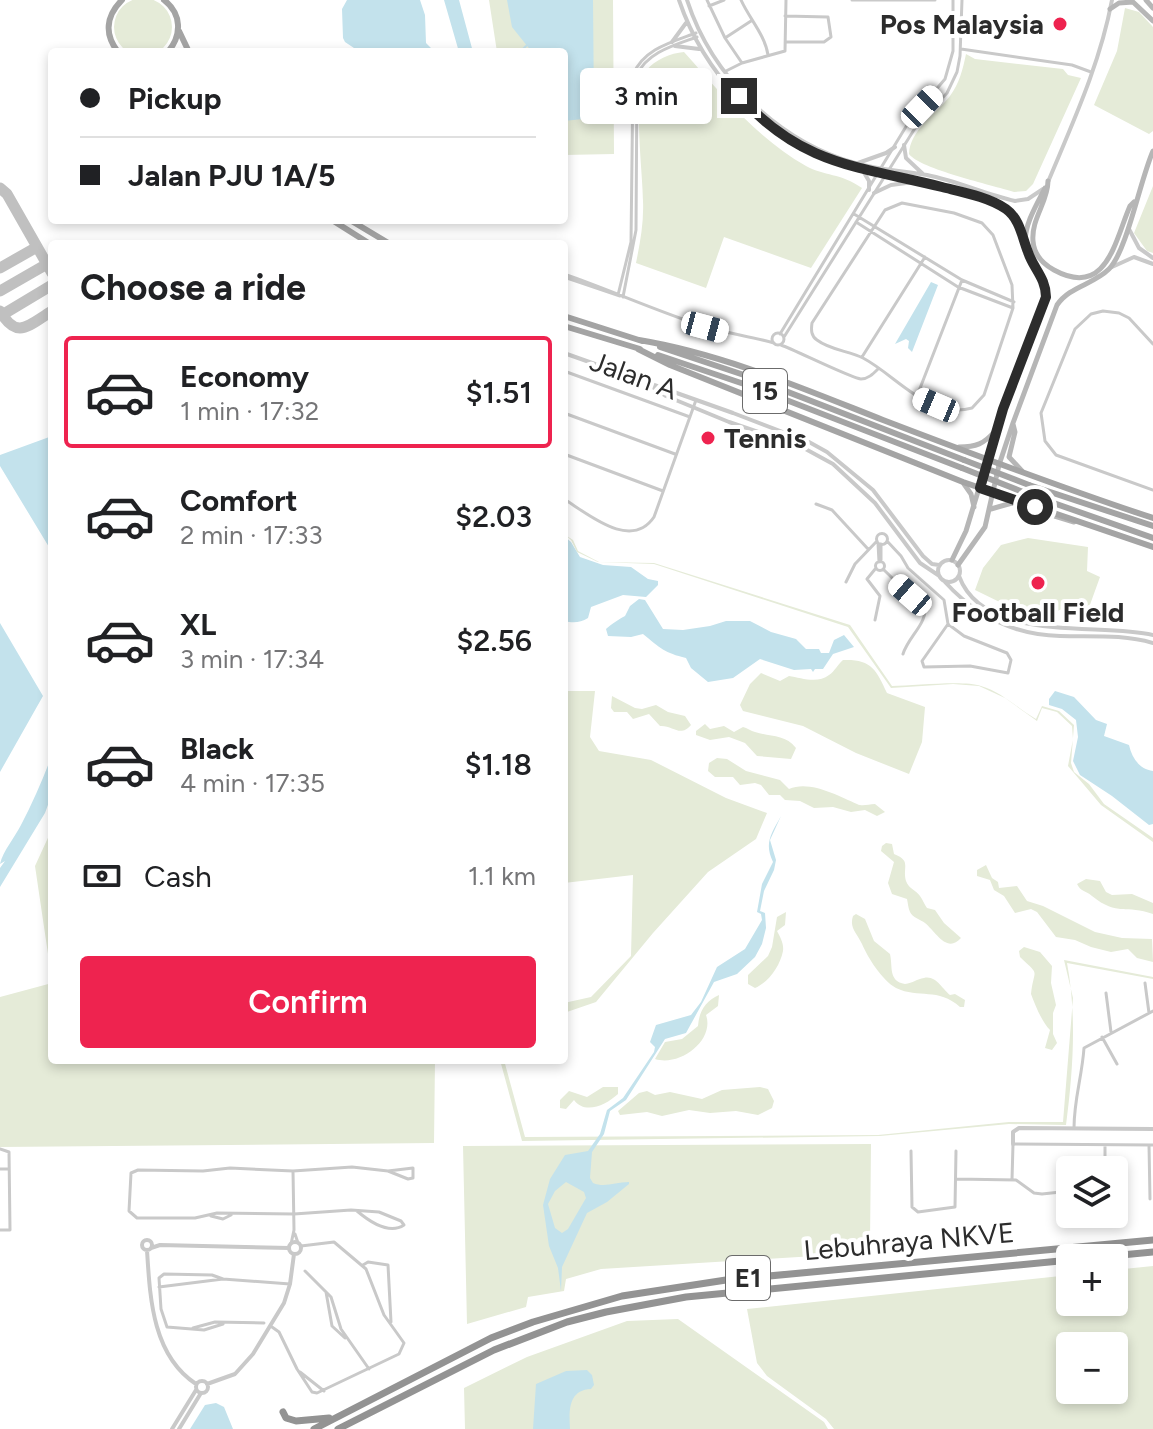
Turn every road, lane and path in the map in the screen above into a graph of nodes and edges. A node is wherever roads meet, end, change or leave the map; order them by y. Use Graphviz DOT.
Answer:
graph roads {
  1 [pos="122,0"];
  2 [pos="164,0"];
  3 [pos="679,0"];
  4 [pos="687,0"];
  5 [pos="707,0"];
  6 [pos="724,0"];
  7 [pos="741,0"];
  8 [pos="786,0"];
  9 [pos="852,0"];
  10 [pos="935,0"];
  11 [pos="953,0"];
  12 [pos="962,0"];
  13 [pos="1113,0"];
  14 [pos="1146,0"];
  15 [pos="115,4"];
  16 [pos="709,6"];
  17 [pos="1153,8"];
  18 [pos="1110,9"];
  19 [pos="785,16"];
  20 [pos="687,21"];
  21 [pos="751,21"];
  22 [pos="1153,21"];
  23 [pos="179,31"];
  24 [pos="701,34"];
  25 [pos="694,36"];
  26 [pos="725,38"];
  27 [pos="785,42"];
  28 [pos="674,44"];
  29 [pos="116,48"];
  30 [pos="171,48"];
  31 [pos="187,48"];
  32 [pos="699,49"];
  33 [pos="961,49"];
  34 [pos="768,55"];
  35 [pos="742,63"];
  36 [pos="726,71"];
  37 [pos="1093,72"];
  38 [pos="904,145"];
  39 [pos="895,147"];
  40 [pos="1153,151"];
  41 [pos="856,163"];
  42 [pos="885,169"];
  43 [pos="863,171"];
  44 [pos="882,175"];
  45 [pos="924,175"];
  46 [pos="917,181"];
  47 [pos="1048,181"];
  48 [pos="1045,188"];
  49 [pos="872,191"];
  50 [pos="1135,201"];
  51 [pos="857,215"];
  52 [pos="853,221"];
  53 [pos="338,224"];
  54 [pos="357,224"];
  55 [pos="874,225"];
  56 [pos="1128,227"];
  57 [pos="870,231"];
  58 [pos="363,240"];
  59 [pos="383,240"];
  60 [pos="1025,242"];
  61 [pos="925,257"];
  62 [pos="1153,258"];
  63 [pos="921,263"];
  64 [pos="1153,264"];
  65 [pos="1110,268"];
  66 [pos="568,276"];
  67 [pos="962,280"];
  68 [pos="958,287"];
  69 [pos="622,295"];
  70 [pos="1014,302"];
  71 [pos="1013,308"];
  72 [pos="568,317"];
  73 [pos="568,327"];
  74 [pos="782,335"];
  75 [pos="773,336"];
  76 [pos="759,339"];
  77 [pos="639,340"];
  78 [pos="774,343"];
  79 [pos="1153,344"];
  80 [pos="781,345"];
  81 [pos="638,349"];
  82 [pos="568,354"];
  83 [pos="862,357"];
  84 [pos="878,369"];
  85 [pos="568,372"];
  86 [pos="649,383"];
  87 [pos="917,396"];
  88 [pos="696,400"];
  89 [pos="693,407"];
  90 [pos="568,414"];
  91 [pos="690,417"];
  92 [pos="1013,423"];
  93 [pos="998,428"];
  94 [pos="954,447"];
  95 [pos="964,451"];
  96 [pos="675,454"];
  97 [pos="568,455"];
  98 [pos="987,460"];
  99 [pos="963,464"];
  100 [pos="999,465"];
  101 [pos="848,467"];
  102 [pos="845,473"];
  103 [pos="1026,474"];
  104 [pos="954,478"];
  105 [pos="963,482"];
  106 [pos="980,488"];
  107 [pos="1153,490"];
  108 [pos="663,491"];
  109 [pos="994,492"];
  110 [pos="1013,499"];
  111 [pos="568,501"];
  112 [pos="816,504"];
  113 [pos="974,508"];
  114 [pos="991,509"];
  115 [pos="1153,518"];
  116 [pos="1079,522"];
  117 [pos="892,525"];
  118 [pos="1153,526"];
  119 [pos="884,534"];
  120 [pos="1153,538"];
  121 [pos="887,541"];
  122 [pos="879,543"];
  123 [pos="1152,547"];
  124 [pos="868,549"];
  125 [pos="952,560"];
  126 [pos="880,562"];
  127 [pos="939,565"];
  128 [pos="958,565"];
  129 [pos="876,568"];
  130 [pos="883,569"];
  131 [pos="938,575"];
  132 [pos="959,576"];
  133 [pos="846,582"];
  134 [pos="945,582"];
  135 [pos="875,620"];
  136 [pos="948,624"];
  137 [pos="1153,635"];
  138 [pos="1153,643"];
  139 [pos="903,654"];
  140 [pos="1145,983"];
  141 [pos="1106,993"];
  142 [pos="1151,1012"];
  143 [pos="1111,1032"];
  144 [pos="1102,1037"];
  145 [pos="1117,1064"];
  146 [pos="1074,1129"];
  147 [pos="1153,1129"];
  148 [pos="1013,1144"];
  149 [pos="1105,1145"];
  150 [pos="1151,1145"];
  151 [pos="0,1149"];
  152 [pos="911,1151"];
  153 [pos="956,1151"];
  154 [pos="1105,1156"];
  155 [pos="0,1169"];
  156 [pos="9,1169"];
  157 [pos="293,1171"];
  158 [pos="388,1171"];
  159 [pos="956,1179"];
  160 [pos="1012,1180"];
  161 [pos="1056,1192"];
  162 [pos="1150,1199"];
  163 [pos="357,1211"];
  164 [pos="294,1214"];
  165 [pos="0,1230"];
  166 [pos="294,1230"];
  167 [pos="1153,1240"];
  168 [pos="300,1245"];
  169 [pos="290,1246"];
  170 [pos="1153,1252"];
  171 [pos="294,1254"];
  172 [pos="1128,1254"];
  173 [pos="1056,1261"];
  174 [pos="363,1265"];
  175 [pos="305,1271"];
  176 [pos="202,1275"];
  177 [pos="223,1279"];
  178 [pos="202,1281"];
  179 [pos="290,1284"];
  180 [pos="159,1287"];
  181 [pos="326,1290"];
  182 [pos="389,1302"];
  183 [pos="382,1310"];
  184 [pos="264,1323"];
  185 [pos="391,1324"];
  186 [pos="272,1327"];
  187 [pos="348,1341"];
  188 [pos="369,1369"];
  189 [pos="196,1384"];
  190 [pos="207,1384"];
  191 [pos="198,1392"];
  192 [pos="364,1403"];
  193 [pos="283,1412"];
  194 [pos="172,1429"];
  195 [pos="179,1429"];
  196 [pos="314,1429"];
  197 [pos="338,1429"];
  1 -- 15 [label="main road"];
  2 -- 23 [label="main road"];
  3 -- 20 [label="street"];
  4 -- 24 [label="street"];
  5 -- 16 [label="street"];
  6 -- 16 [label="street"];
  7 -- 21 [label="street"];
  8 -- 19 [label="street"];
  9 -- 10 [label="street"];
  11 -- 39 [label="street"];
  12 -- 33 [label="street"];
  13 -- 18 [label="street"];
  14 -- 17 [label="main road"];
  15 -- 29 [label="main road"];
  16 -- 26 [label="street"];
  18 -- 22 [label="main road"];
  18 -- 37 [label="street"];
  19 -- 27 [label="street"];
  19 -- 27 [label="street"];
  20 -- 25 [label="street"];
  20 -- 28 [label="street"];
  21 -- 26 [label="street"];
  21 -- 34 [label="street"];
  23 -- 30 [label="main road"];
  23 -- 31 [label="main road"];
  24 -- 25 [label="street"];
  24 -- 36 [label="street"];
  25 -- 28 [label="street"];
  25 -- 32 [label="street"];
  26 -- 35 [label="street"];
  27 -- 34 [label="street"];
  28 -- 32 [label="street"];
  28 -- 69 [label="street"];
  32 -- 43 [label="street"];
  33 -- 37 [label="street"];
  33 -- 38 [label="street"];
  34 -- 35 [label="street"];
  35 -- 36 [label="street"];
  36 -- 41 [label="street"];
  37 -- 47 [label="street"];
  38 -- 42 [label="street"];
  38 -- 45 [label="street"];
  39 -- 41 [label="street"];
  39 -- 42 [label="street"];
  40 -- 50 [label="main road"];
  41 -- 42 [label="street"];
  42 -- 44 [label="street"];
  42 -- 45 [label="street"];
  43 -- 44 [label="street"];
  43 -- 49 [label="street"];
  44 -- 46 [label="street"];
  44 -- 49 [label="street"];
  45 -- 48 [label="street"];
  46 -- 49 [label="street"];
  46 -- 60 [label="street"];
  47 -- 48 [label="street"];
  47 -- 50 [label="main road"];
  48 -- 60 [label="main road"];
  49 -- 51 [label="street"];
  50 -- 56 [label="main road"];
  51 -- 52 [label="street"];
  51 -- 55 [label="street"];
  52 -- 57 [label="street"];
  52 -- 74 [label="street"];
  53 -- 58 [label="main road"];
  54 -- 59 [label="main road"];
  55 -- 57 [label="street"];
  55 -- 61 [label="street"];
  55 -- 70 [label="street"];
  56 -- 62 [label="street"];
  56 -- 65 [label="main road"];
  57 -- 63 [label="street"];
  57 -- 83 [label="street"];
  60 -- 93 [label="main road"];
  61 -- 63 [label="street"];
  61 -- 67 [label="street"];
  63 -- 68 [label="street"];
  63 -- 83 [label="street"];
  64 -- 65 [label="street"];
  65 -- 92 [label="main road"];
  66 -- 69 [label="street"];
  67 -- 68 [label="street"];
  67 -- 70 [label="street"];
  68 -- 71 [label="street"];
  68 -- 87 [label="street"];
  69 -- 76 [label="street"];
  70 -- 71 [label="street"];
  71 -- 87 [label="street"];
  72 -- 77 [label="main road, 15"];
  73 -- 81 [label="main road, 15"];
  74 -- 75 [label="street"];
  74 -- 80 [label="street"];
  75 -- 76 [label="street"];
  75 -- 78 [label="street"];
  76 -- 78 [label="street"];
  77 -- 94 [label="main road"];
  77 -- 99 [label="main road, 15"];
  78 -- 80 [label="street"];
  79 -- 107 [label="street"];
  80 -- 84 [label="street"];
  81 -- 99 [label="main road, 15"];
  81 -- 104 [label="main road"];
  82 -- 86 [label="street"];
  83 -- 84 [label="street"];
  84 -- 87 [label="street"];
  85 -- 91 [label="street, Jalan A"];
  86 -- 88 [label="street"];
  86 -- 89 [label="street"];
  88 -- 89 [label="street, Jalan A"];
  88 -- 101 [label="street"];
  89 -- 91 [label="street, Jalan A"];
  89 -- 102 [label="street"];
  90 -- 96 [label="street"];
  91 -- 96 [label="street, Jalan A"];
  92 -- 100 [label="main road"];
  92 -- 103 [label="main road"];
  93 -- 94 [label="main road"];
  93 -- 98 [label="main road"];
  94 -- 95 [label="main road"];
  95 -- 98 [label="main road"];
  95 -- 104 [label="main road"];
  96 -- 108 [label="street, Jalan A"];
  97 -- 108 [label="street"];
  98 -- 100 [label="main road"];
  98 -- 106 [label="main road"];
  99 -- 118 [label="main road, 15, bridge"];
  99 -- 120 [label="main road, 15, bridge"];
  100 -- 103 [label="main road"];
  100 -- 109 [label="main road"];
  101 -- 102 [label="street"];
  101 -- 127 [label="street"];
  102 -- 117 [label="street"];
  103 -- 110 [label="main road"];
  103 -- 115 [label="main road"];
  104 -- 105 [label="main road"];
  105 -- 106 [label="main road"];
  105 -- 113 [label="main road"];
  106 -- 109 [label="main road"];
  106 -- 113 [label="main road"];
  108 -- 111 [label="street, Jalan A"];
  109 -- 110 [label="main road"];
  109 -- 114 [label="main road"];
  110 -- 116 [label="main road"];
  112 -- 124 [label="street"];
  113 -- 125 [label="main road"];
  114 -- 116 [label="main road"];
  114 -- 128 [label="main road"];
  116 -- 123 [label="main road"];
  117 -- 119 [label="street"];
  117 -- 131 [label="street"];
  119 -- 121 [label="street"];
  119 -- 122 [label="street"];
  121 -- 122 [label="street"];
  121 -- 136 [label="street"];
  122 -- 124 [label="street"];
  122 -- 126 [label="street"];
  124 -- 133 [label="street"];
  125 -- 127 [label="street"];
  125 -- 128 [label="street"];
  126 -- 129 [label="street"];
  126 -- 130 [label="street"];
  127 -- 131 [label="street"];
  128 -- 132 [label="street"];
  129 -- 130 [label="street"];
  129 -- 135 [label="street"];
  130 -- 139 [label="street"];
  131 -- 134 [label="street"];
  132 -- 134 [label="street"];
  132 -- 137 [label="street"];
  134 -- 138 [label="street"];
  136 -- 136 [label="street"];
  140 -- 142 [label="street"];
  141 -- 143 [label="street"];
  142 -- 143 [label="street"];
  143 -- 144 [label="street"];
  144 -- 145 [label="street"];
  144 -- 146 [label="street"];
  146 -- 147 [label="street"];
  146 -- 148 [label="street"];
  148 -- 149 [label="street"];
  148 -- 160 [label="street"];
  149 -- 150 [label="street"];
  149 -- 154 [label="street"];
  150 -- 162 [label="street"];
  151 -- 156 [label="street"];
  152 -- 159 [label="street"];
  153 -- 159 [label="street"];
  155 -- 156 [label="street"];
  156 -- 165 [label="street"];
  157 -- 158 [label="street"];
  157 -- 164 [label="street"];
  157 -- 164 [label="street"];
  158 -- 158 [label="street"];
  159 -- 160 [label="street"];
  160 -- 161 [label="street"];
  163 -- 163 [label="street"];
  163 -- 164 [label="street"];
  164 -- 166 [label="street"];
  166 -- 168 [label="street"];
  166 -- 169 [label="street"];
  167 -- 192 [label="highway, Lebuhraya NKVE / E1"];
  168 -- 169 [label="street"];
  168 -- 171 [label="street"];
  168 -- 174 [label="street"];
  169 -- 171 [label="street"];
  169 -- 189 [label="street"];
  170 -- 172 [label="highway"];
  171 -- 179 [label="street"];
  173 -- 197 [label="highway, Lebuhraya NKVE / E1"];
  174 -- 182 [label="street"];
  174 -- 183 [label="street"];
  175 -- 181 [label="street"];
  176 -- 177 [label="street"];
  176 -- 178 [label="street"];
  176 -- 180 [label="street"];
  177 -- 178 [label="street"];
  177 -- 179 [label="street"];
  178 -- 180 [label="street"];
  179 -- 186 [label="street"];
  180 -- 184 [label="street"];
  181 -- 187 [label="street"];
  181 -- 187 [label="street"];
  182 -- 183 [label="street"];
  182 -- 185 [label="street"];
  183 -- 185 [label="street"];
  185 -- 188 [label="street"];
  186 -- 188 [label="street"];
  186 -- 190 [label="street"];
  187 -- 188 [label="street"];
  189 -- 190 [label="street"];
  189 -- 191 [label="street"];
  190 -- 191 [label="street"];
  191 -- 194 [label="street"];
  191 -- 195 [label="street"];
  192 -- 193 [label="highway"];
  192 -- 196 [label="highway, Lebuhraya NKVE / E1"];
}
